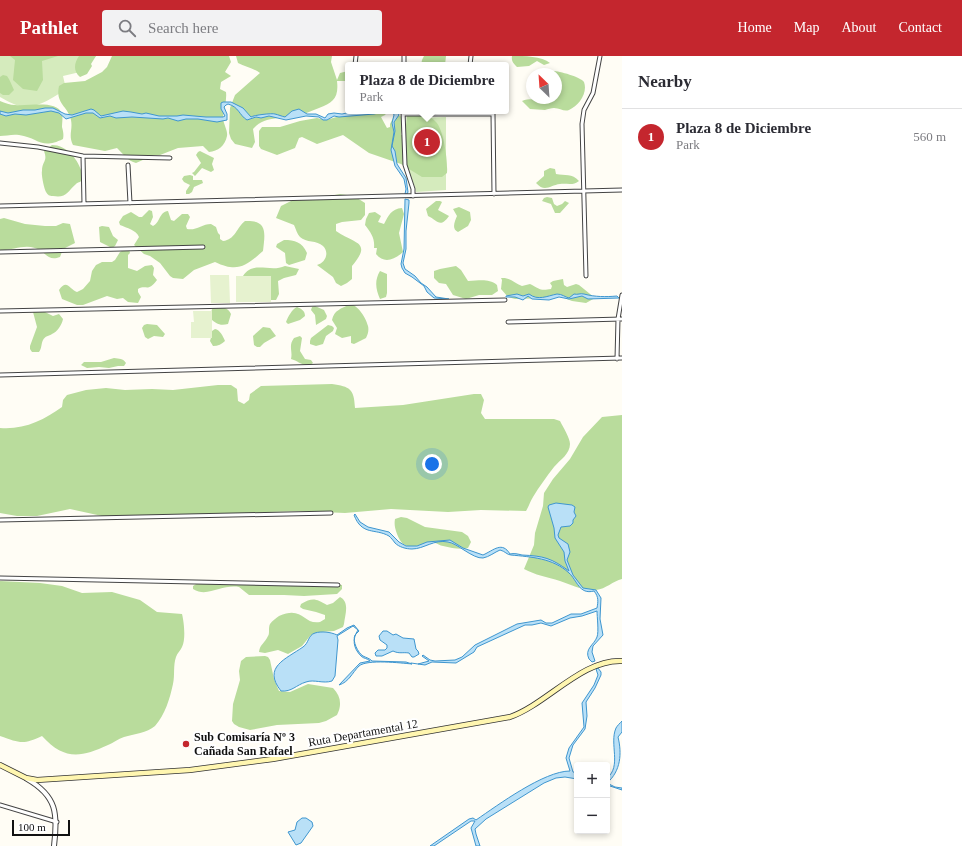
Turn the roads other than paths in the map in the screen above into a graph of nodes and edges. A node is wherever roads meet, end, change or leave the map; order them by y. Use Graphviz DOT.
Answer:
graph roads {
  1 [pos="600,56"];
  2 [pos="404,114"];
  3 [pos="493,114"];
  4 [pos="0,143"];
  5 [pos="83,156"];
  6 [pos="170,158"];
  7 [pos="128,165"];
  8 [pos="622,190"];
  9 [pos="584,192"];
  10 [pos="494,194"];
  11 [pos="413,196"];
  12 [pos="130,203"];
  13 [pos="84,204"];
  14 [pos="0,206"];
  15 [pos="203,247"];
  16 [pos="0,252"];
  17 [pos="586,276"];
  18 [pos="622,295"];
  19 [pos="504,300"];
  20 [pos="621,302"];
  21 [pos="0,311"];
  22 [pos="620,319"];
  23 [pos="508,322"];
  24 [pos="617,358"];
  25 [pos="622,358"];
  26 [pos="0,375"];
  27 [pos="331,513"];
  28 [pos="0,520"];
  29 [pos="0,578"];
  30 [pos="338,585"];
  31 [pos="622,661"];
  32 [pos="0,765"];
  33 [pos="26,778"];
  34 [pos="0,805"];
  35 [pos="57,822"];
  36 [pos="54,846"];
  1 -- 9 [label="street"];
  2 -- 11 [label="street"];
  3 -- 10 [label="street"];
  4 -- 5 [label="street"];
  5 -- 6 [label="street"];
  5 -- 13 [label="street"];
  7 -- 12 [label="street"];
  8 -- 9 [label="street"];
  9 -- 10 [label="street"];
  9 -- 17 [label="street"];
  10 -- 11 [label="street"];
  11 -- 12 [label="street"];
  12 -- 13 [label="street"];
  13 -- 14 [label="street"];
  15 -- 16 [label="street"];
  18 -- 20 [label="street"];
  19 -- 21 [label="street"];
  20 -- 22 [label="street"];
  22 -- 23 [label="street"];
  22 -- 24 [label="street"];
  24 -- 25 [label="street"];
  24 -- 26 [label="street"];
  27 -- 28 [label="street"];
  29 -- 30 [label="street"];
  31 -- 33 [label="main road, Ruta Departamental 12"];
  32 -- 33 [label="main road, Ruta Departamental 12"];
  33 -- 35 [label="street"];
  34 -- 35 [label="street"];
  35 -- 36 [label="street"];
}
